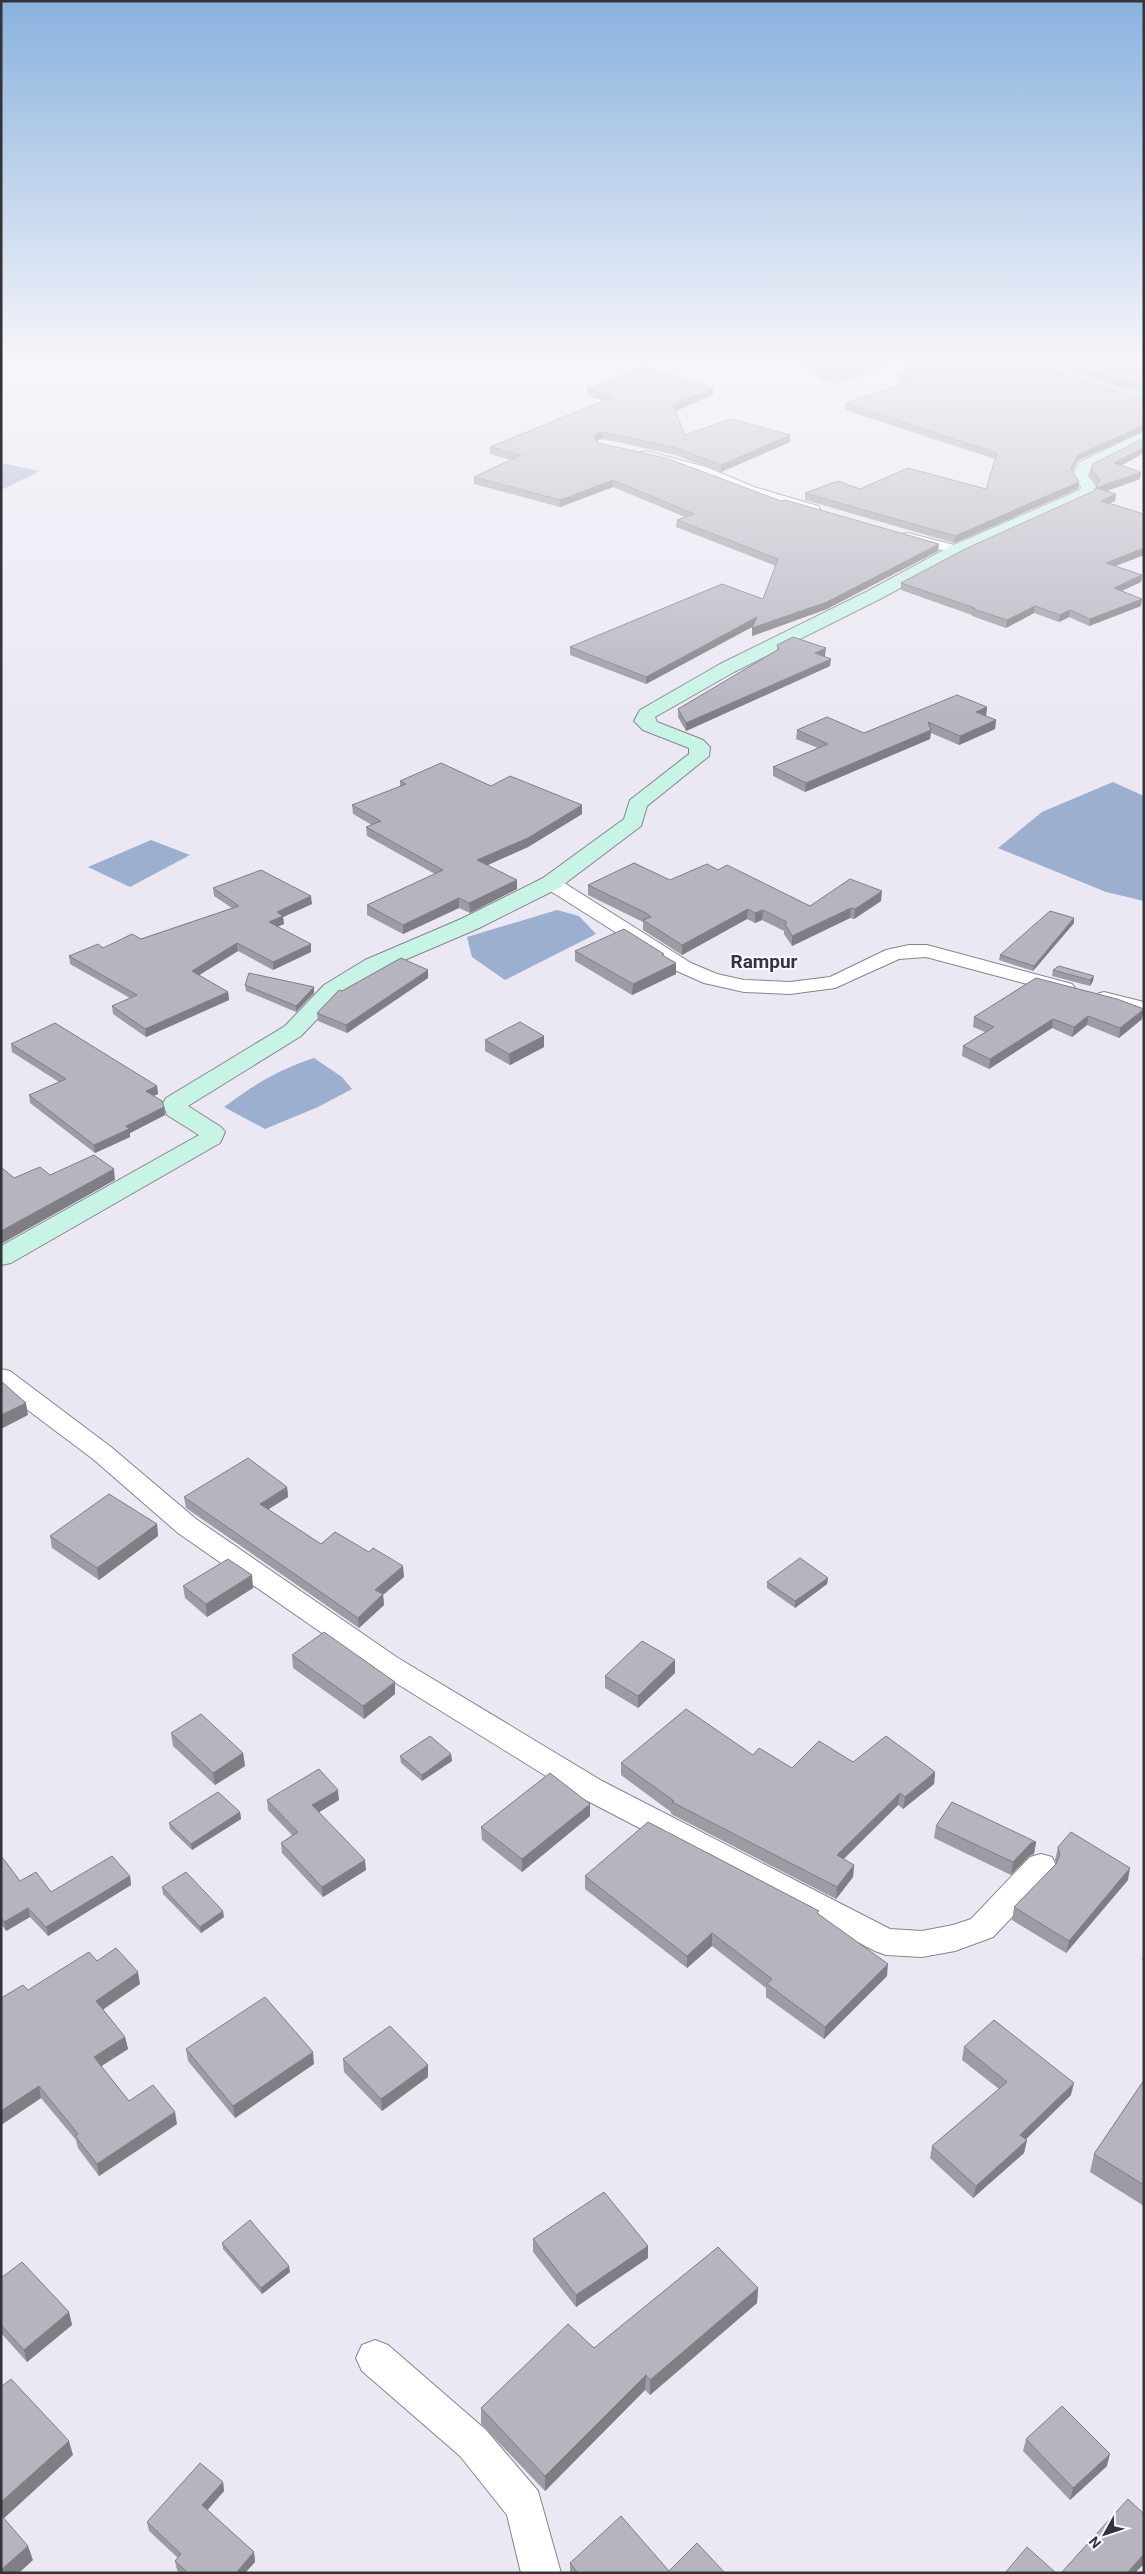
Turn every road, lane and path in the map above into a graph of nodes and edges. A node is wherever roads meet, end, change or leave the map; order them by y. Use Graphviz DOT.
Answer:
graph roads {
  1 [pos="721,478"];
  2 [pos="1082,478"];
  3 [pos="831,514"];
  4 [pos="896,534"];
  5 [pos="957,550"];
  6 [pos="551,883"];
  7 [pos="1144,1008"];
  8 [pos="1,1258"];
  9 [pos="1,1376"];
  10 [pos="1041,1866"];
  11 [pos="375,2358"];
  12 [pos="541,2573"];
  1 -- 3 [label="street"];
  2 -- 5 [label="main road"];
  4 -- 5 [label="street"];
  5 -- 6 [label="main road"];
  6 -- 7 [label="street"];
  6 -- 8 [label="main road"];
  9 -- 10 [label="street"];
  11 -- 12 [label="street"];
}
